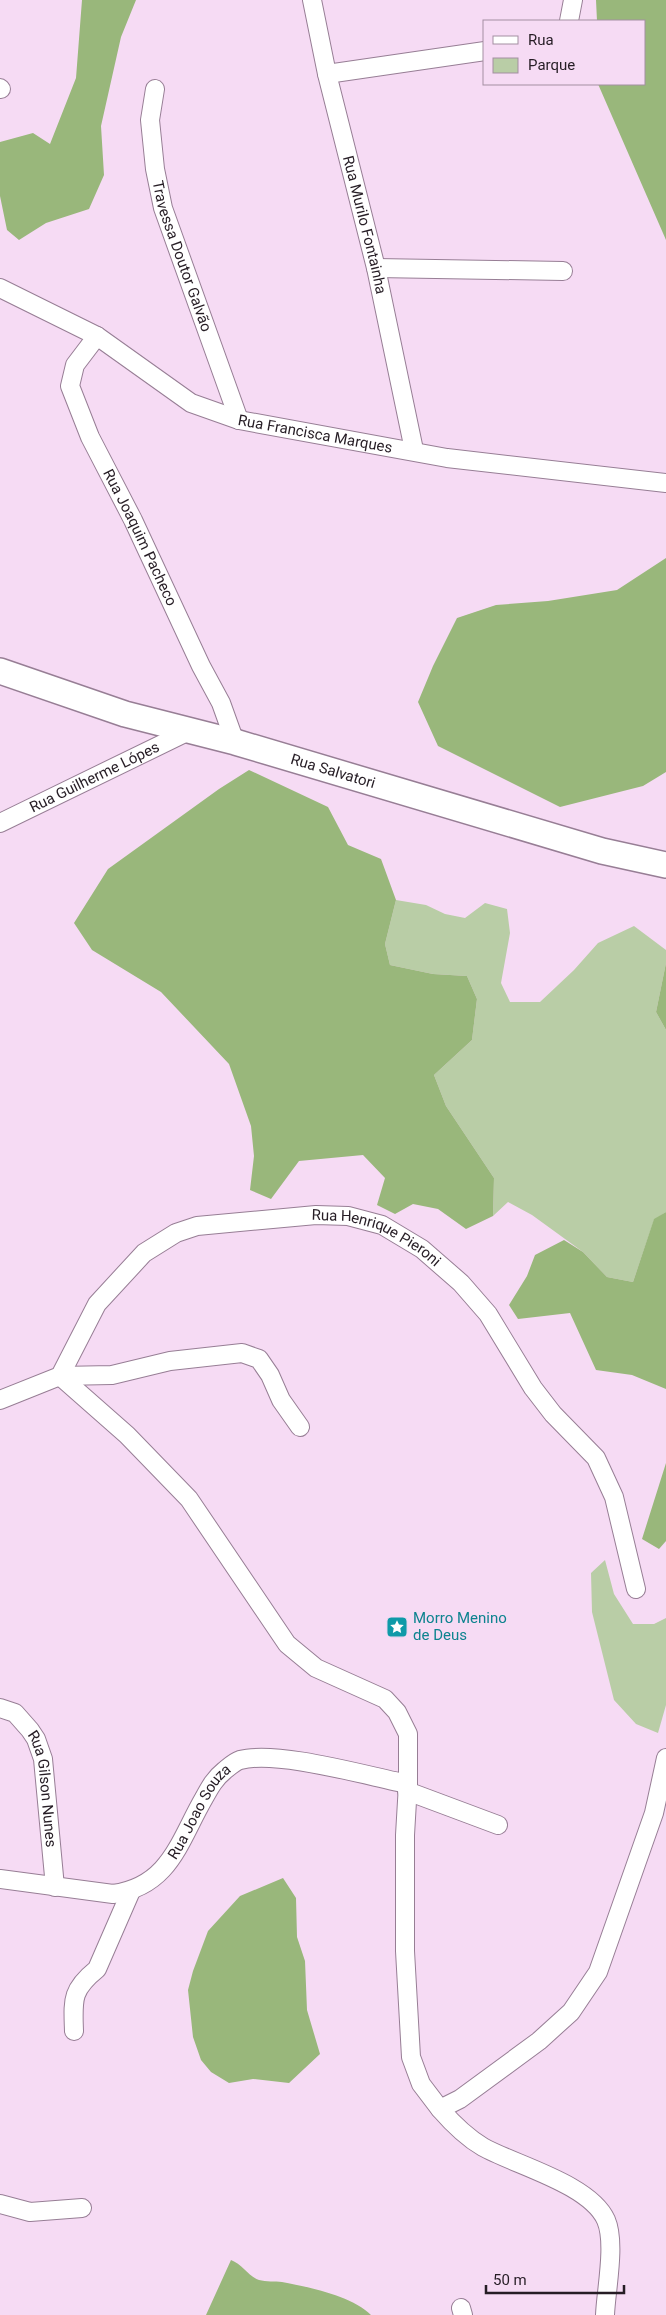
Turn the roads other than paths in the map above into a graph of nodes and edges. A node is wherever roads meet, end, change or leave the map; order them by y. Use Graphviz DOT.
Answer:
graph roads {
  1 [pos="312,0"];
  2 [pos="573,0"];
  3 [pos="569,20"];
  4 [pos="483,51"];
  5 [pos="327,74"];
  6 [pos="155,89"];
  7 [pos="376,268"];
  8 [pos="563,271"];
  9 [pos="0,288"];
  10 [pos="97,336"];
  11 [pos="239,420"];
  12 [pos="414,450"];
  13 [pos="666,483"];
  14 [pos="0,671"];
  15 [pos="189,730"];
  16 [pos="235,742"];
  17 [pos="0,823"];
  18 [pos="666,866"];
  19 [pos="60,1376"];
  20 [pos="0,1400"];
  21 [pos="300,1427"];
  22 [pos="636,1589"];
  23 [pos="0,1708"];
  24 [pos="666,1758"];
  25 [pos="408,1787"];
  26 [pos="498,1825"];
  27 [pos="0,1879"];
  28 [pos="55,1887"];
  29 [pos="131,1891"];
  30 [pos="74,2031"];
  31 [pos="440,2110"];
  32 [pos="0,2204"];
  33 [pos="82,2208"];
  34 [pos="605,2315"];
  1 -- 5 [label="street, Rua Murilo Fontainha"];
  2 -- 3 [label="street"];
  4 -- 5 [label="street"];
  5 -- 7 [label="street, Rua Murilo Fontainha"];
  6 -- 11 [label="street, Travessa Doutor Galvão"];
  7 -- 8 [label="street"];
  7 -- 12 [label="street, Rua Murilo Fontainha"];
  9 -- 10 [label="street, Rua Francisca Marques"];
  10 -- 11 [label="street, Rua Francisca Marques"];
  10 -- 16 [label="street, Rua Joaquim Pacheco"];
  11 -- 12 [label="street, Rua Francisca Marques"];
  12 -- 13 [label="street, Rua Francisca Marques"];
  14 -- 15 [label="main road, Rua Salvatori"];
  15 -- 16 [label="main road, Rua Salvatori"];
  15 -- 17 [label="street, Rua Guilherme Lópes"];
  16 -- 18 [label="main road, Rua Salvatori"];
  19 -- 20 [label="street"];
  19 -- 21 [label="street"];
  19 -- 22 [label="street, Rua Henrique Pieroni"];
  19 -- 25 [label="street"];
  23 -- 28 [label="street, Rua Gilson Nunes"];
  24 -- 31 [label="street"];
  25 -- 26 [label="street, Rua Joao Souza"];
  25 -- 29 [label="street, Rua Joao Souza"];
  25 -- 31 [label="street"];
  27 -- 28 [label="street, Rua Joao Souza"];
  28 -- 29 [label="street, Rua Joao Souza"];
  29 -- 30 [label="street"];
  31 -- 34 [label="street"];
  32 -- 33 [label="street"];
}
